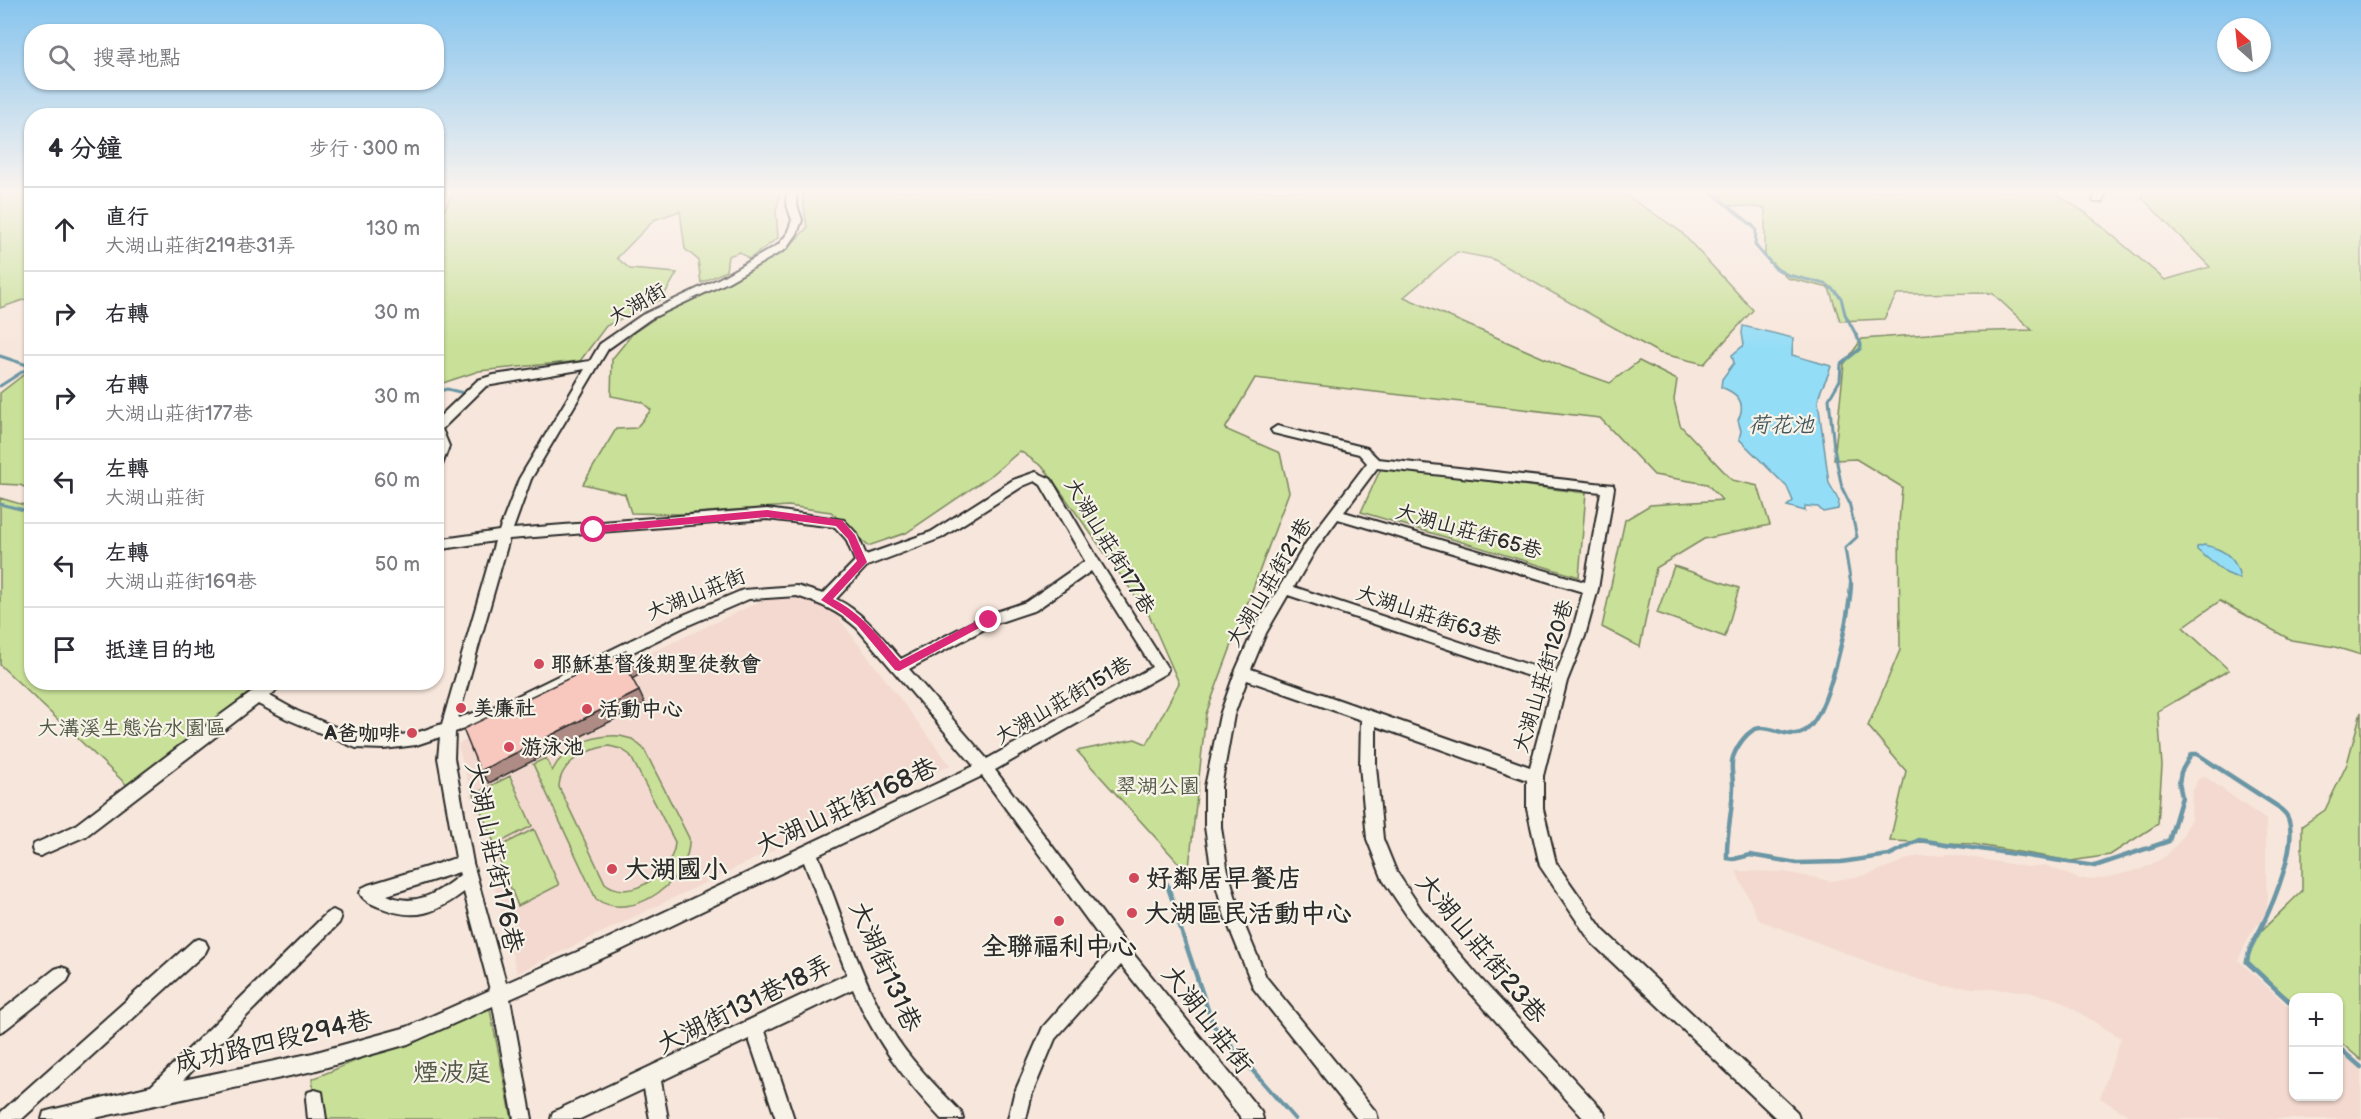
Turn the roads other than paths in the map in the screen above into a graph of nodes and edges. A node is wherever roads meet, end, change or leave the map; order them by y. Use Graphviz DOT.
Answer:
graph roads {
  1 [pos="784,243"];
  2 [pos="594,364"];
  3 [pos="444,420"];
  4 [pos="1277,430"];
  5 [pos="1374,464"];
  6 [pos="1336,514"];
  7 [pos="504,535"];
  8 [pos="444,544"];
  9 [pos="862,562"];
  10 [pos="1094,563"];
  11 [pos="1285,589"];
  12 [pos="1591,589"];
  13 [pos="826,600"];
  14 [pos="899,667"];
  15 [pos="1161,669"];
  16 [pos="1242,672"];
  17 [pos="1560,681"];
  18 [pos="268,690"];
  19 [pos="259,697"];
  20 [pos="1368,717"];
  21 [pos="448,729"];
  22 [pos="985,768"];
  23 [pos="1535,776"];
  24 [pos="40,849"];
  25 [pos="809,852"];
  26 [pos="467,870"];
  27 [pos="333,918"];
  28 [pos="199,947"];
  29 [pos="1121,952"];
  30 [pos="61,975"];
  31 [pos="858,978"];
  32 [pos="500,995"];
  33 [pos="0,1023"];
  34 [pos="754,1029"];
  35 [pos="651,1077"];
  36 [pos="156,1094"];
  37 [pos="315,1099"];
  38 [pos="8,1119"];
  39 [pos="51,1119"];
  40 [pos="316,1119"];
  41 [pos="523,1119"];
  42 [pos="560,1119"];
  43 [pos="659,1119"];
  44 [pos="785,1119"];
  45 [pos="954,1119"];
  46 [pos="1017,1119"];
  47 [pos="1254,1119"];
  48 [pos="1369,1119"];
  49 [pos="1597,1119"];
  50 [pos="1790,1119"];
  1 -- 2 [label="street, 大湖街"];
  2 -- 3 [label="street"];
  2 -- 7 [label="street, 大湖街"];
  4 -- 5 [label="street, 大湖山莊街120巷"];
  5 -- 6 [label="street, 大湖山莊街21巷"];
  5 -- 12 [label="street, 大湖山莊街120巷"];
  6 -- 11 [label="street, 大湖山莊街21巷"];
  6 -- 12 [label="street, 大湖山莊街65巷"];
  7 -- 8 [label="street"];
  7 -- 9 [label="street"];
  7 -- 21 [label="street, 大湖山莊街176巷"];
  9 -- 10 [label="street, 大湖山莊街177巷"];
  9 -- 13 [label="street, 大湖山莊街177巷"];
  10 -- 14 [label="street"];
  10 -- 15 [label="street, 大湖山莊街177巷"];
  11 -- 16 [label="street, 大湖山莊街21巷"];
  11 -- 17 [label="street, 大湖山莊街63巷"];
  12 -- 17 [label="street, 大湖山莊街120巷"];
  13 -- 14 [label="street, 大湖山莊街"];
  13 -- 21 [label="street, 大湖山莊街"];
  14 -- 22 [label="street, 大湖山莊街"];
  15 -- 22 [label="street, 大湖山莊街151巷"];
  16 -- 20 [label="street"];
  16 -- 48 [label="street, 大湖山莊街21巷"];
  17 -- 23 [label="street, 大湖山莊街120巷"];
  18 -- 19 [label="street"];
  19 -- 21 [label="street, 大湖山莊街"];
  19 -- 24 [label="street"];
  20 -- 23 [label="street"];
  20 -- 49 [label="street, 大湖山莊街23巷"];
  21 -- 26 [label="street, 大湖山莊街176巷"];
  22 -- 25 [label="street, 大湖山莊街168巷"];
  22 -- 29 [label="street, 大湖山莊街"];
  23 -- 50 [label="street, 大湖山莊街120巷"];
  25 -- 31 [label="street, 大湖街131巷"];
  25 -- 32 [label="street, 大湖山莊街168巷"];
  26 -- 26 [label="street"];
  26 -- 32 [label="street, 大湖山莊街176巷"];
  27 -- 36 [label="street"];
  28 -- 38 [label="street"];
  29 -- 46 [label="street"];
  29 -- 47 [label="street, 大湖山莊街"];
  30 -- 33 [label="street"];
  31 -- 34 [label="street, 大湖街131巷18弄"];
  31 -- 45 [label="street, 大湖街131巷"];
  32 -- 36 [label="street, 成功路四段294巷"];
  32 -- 41 [label="street"];
  34 -- 35 [label="street, 大湖街131巷18弄"];
  34 -- 44 [label="street"];
  35 -- 42 [label="street, 大湖街131巷18弄"];
  35 -- 43 [label="street, 大湖街131巷18弄"];
  36 -- 39 [label="street, 成功路四段294巷"];
  37 -- 40 [label="street"];
}
